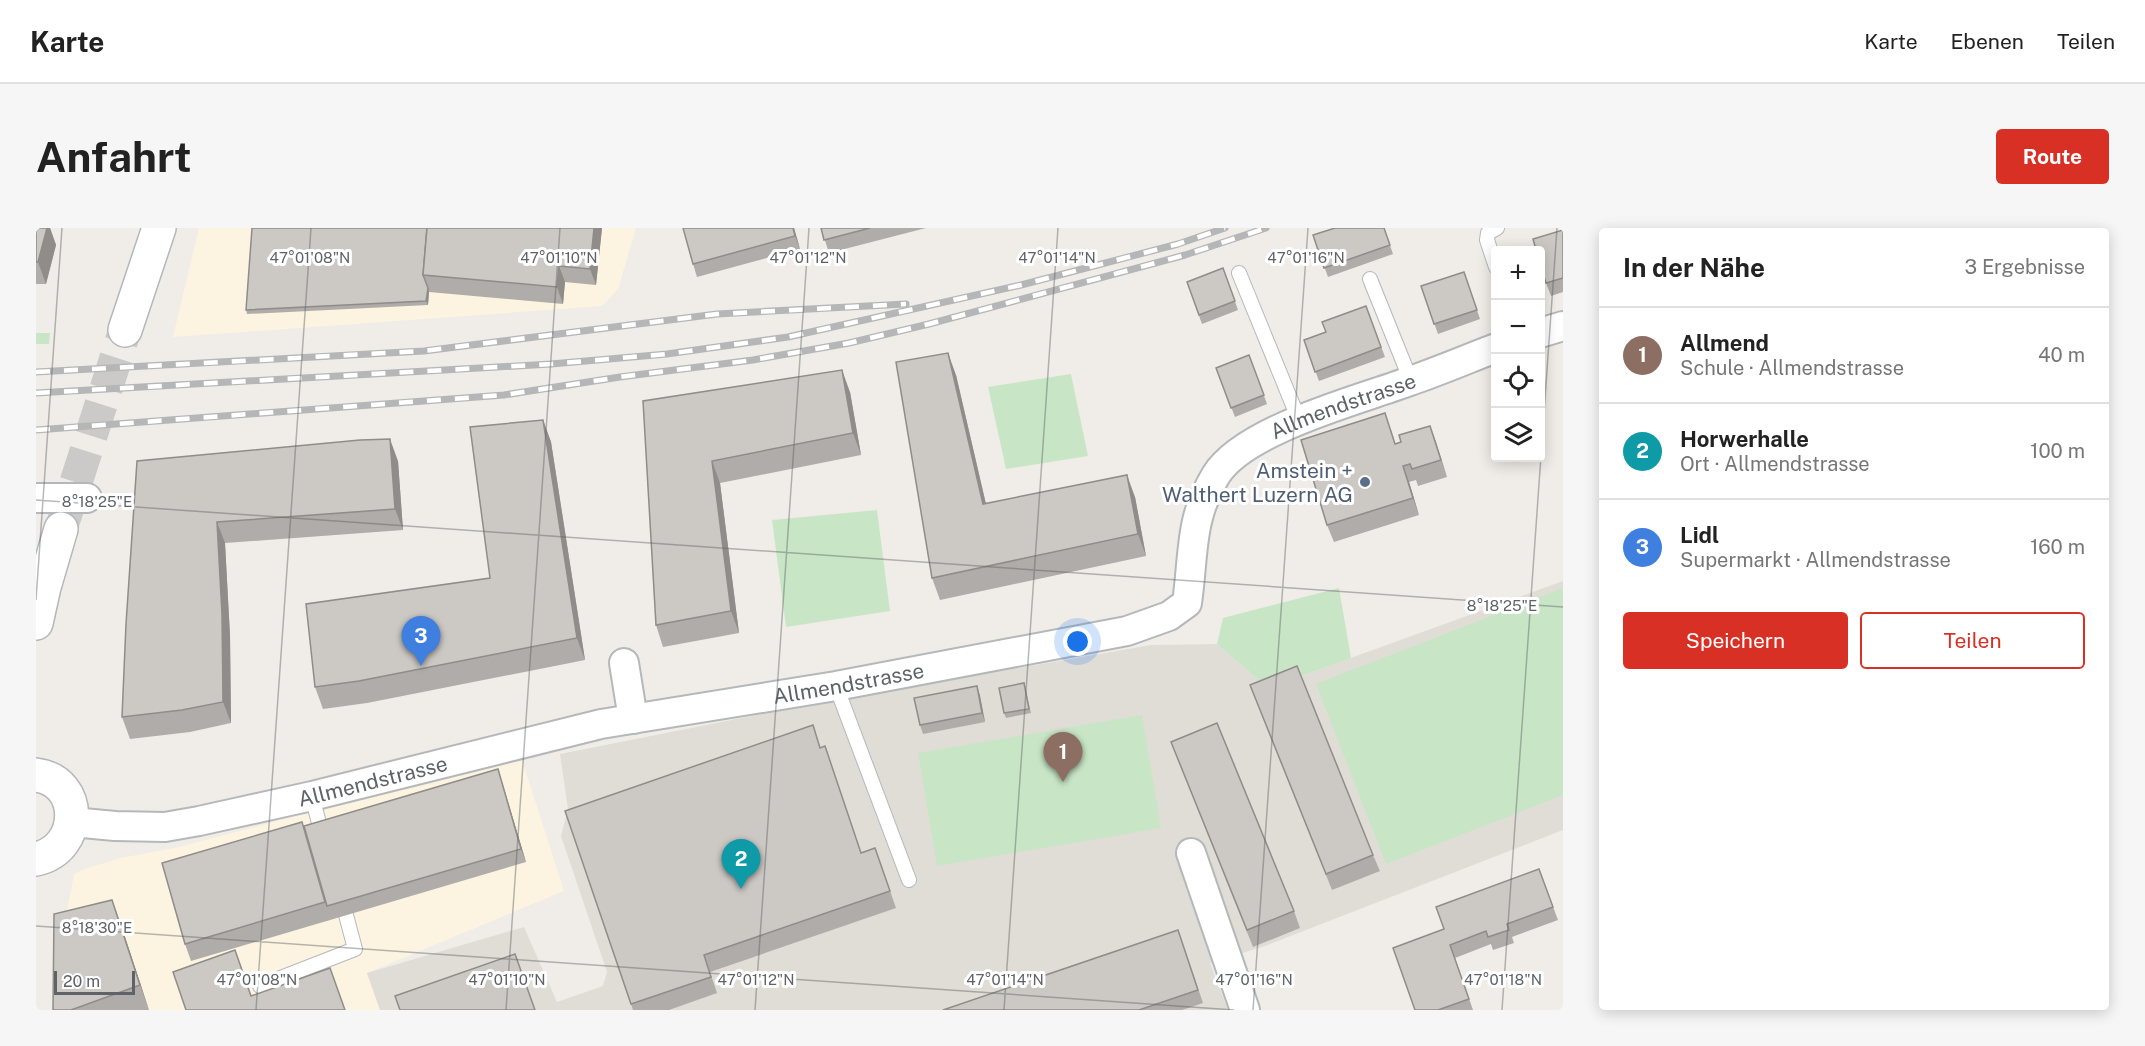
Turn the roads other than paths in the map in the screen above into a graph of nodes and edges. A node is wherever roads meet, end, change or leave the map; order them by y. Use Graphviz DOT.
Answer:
graph roads {
  1 [pos="159,228"];
  2 [pos="1497,228"];
  3 [pos="1491,252"];
  4 [pos="1239,273"];
  5 [pos="1370,279"];
  6 [pos="1563,326"];
  7 [pos="125,330"];
  8 [pos="1545,331"];
  9 [pos="1491,350"];
  10 [pos="1411,381"];
  11 [pos="1299,420"];
  12 [pos="36,498"];
  13 [pos="87,498"];
  14 [pos="61,529"];
  15 [pos="36,623"];
  16 [pos="624,663"];
  17 [pos="836,686"];
  18 [pos="633,719"];
  19 [pos="36,775"];
  20 [pos="312,796"];
  21 [pos="72,822"];
  22 [pos="322,835"];
  23 [pos="1191,853"];
  24 [pos="36,859"];
  25 [pos="909,880"];
  26 [pos="346,915"];
  27 [pos="260,986"];
  28 [pos="1245,1010"];
  1 -- 7 [label="main road"];
  2 -- 3 [label="lane"];
  4 -- 11 [label="lane"];
  5 -- 10 [label="lane"];
  6 -- 8 [label="street"];
  9 -- 10 [label="street, Allmendstrasse"];
  10 -- 11 [label="street, Allmendstrasse"];
  11 -- 17 [label="street, Allmendstrasse"];
  12 -- 13 [label="street"];
  14 -- 15 [label="main road"];
  16 -- 18 [label="street"];
  17 -- 18 [label="street, Allmendstrasse"];
  17 -- 25 [label="lane"];
  18 -- 20 [label="street, Allmendstrasse"];
  19 -- 21 [label="main road"];
  20 -- 21 [label="street, Allmendstrasse"];
  20 -- 22 [label="lane"];
  21 -- 24 [label="main road"];
  23 -- 28 [label="street"];
  26 -- 27 [label="lane"];
}
